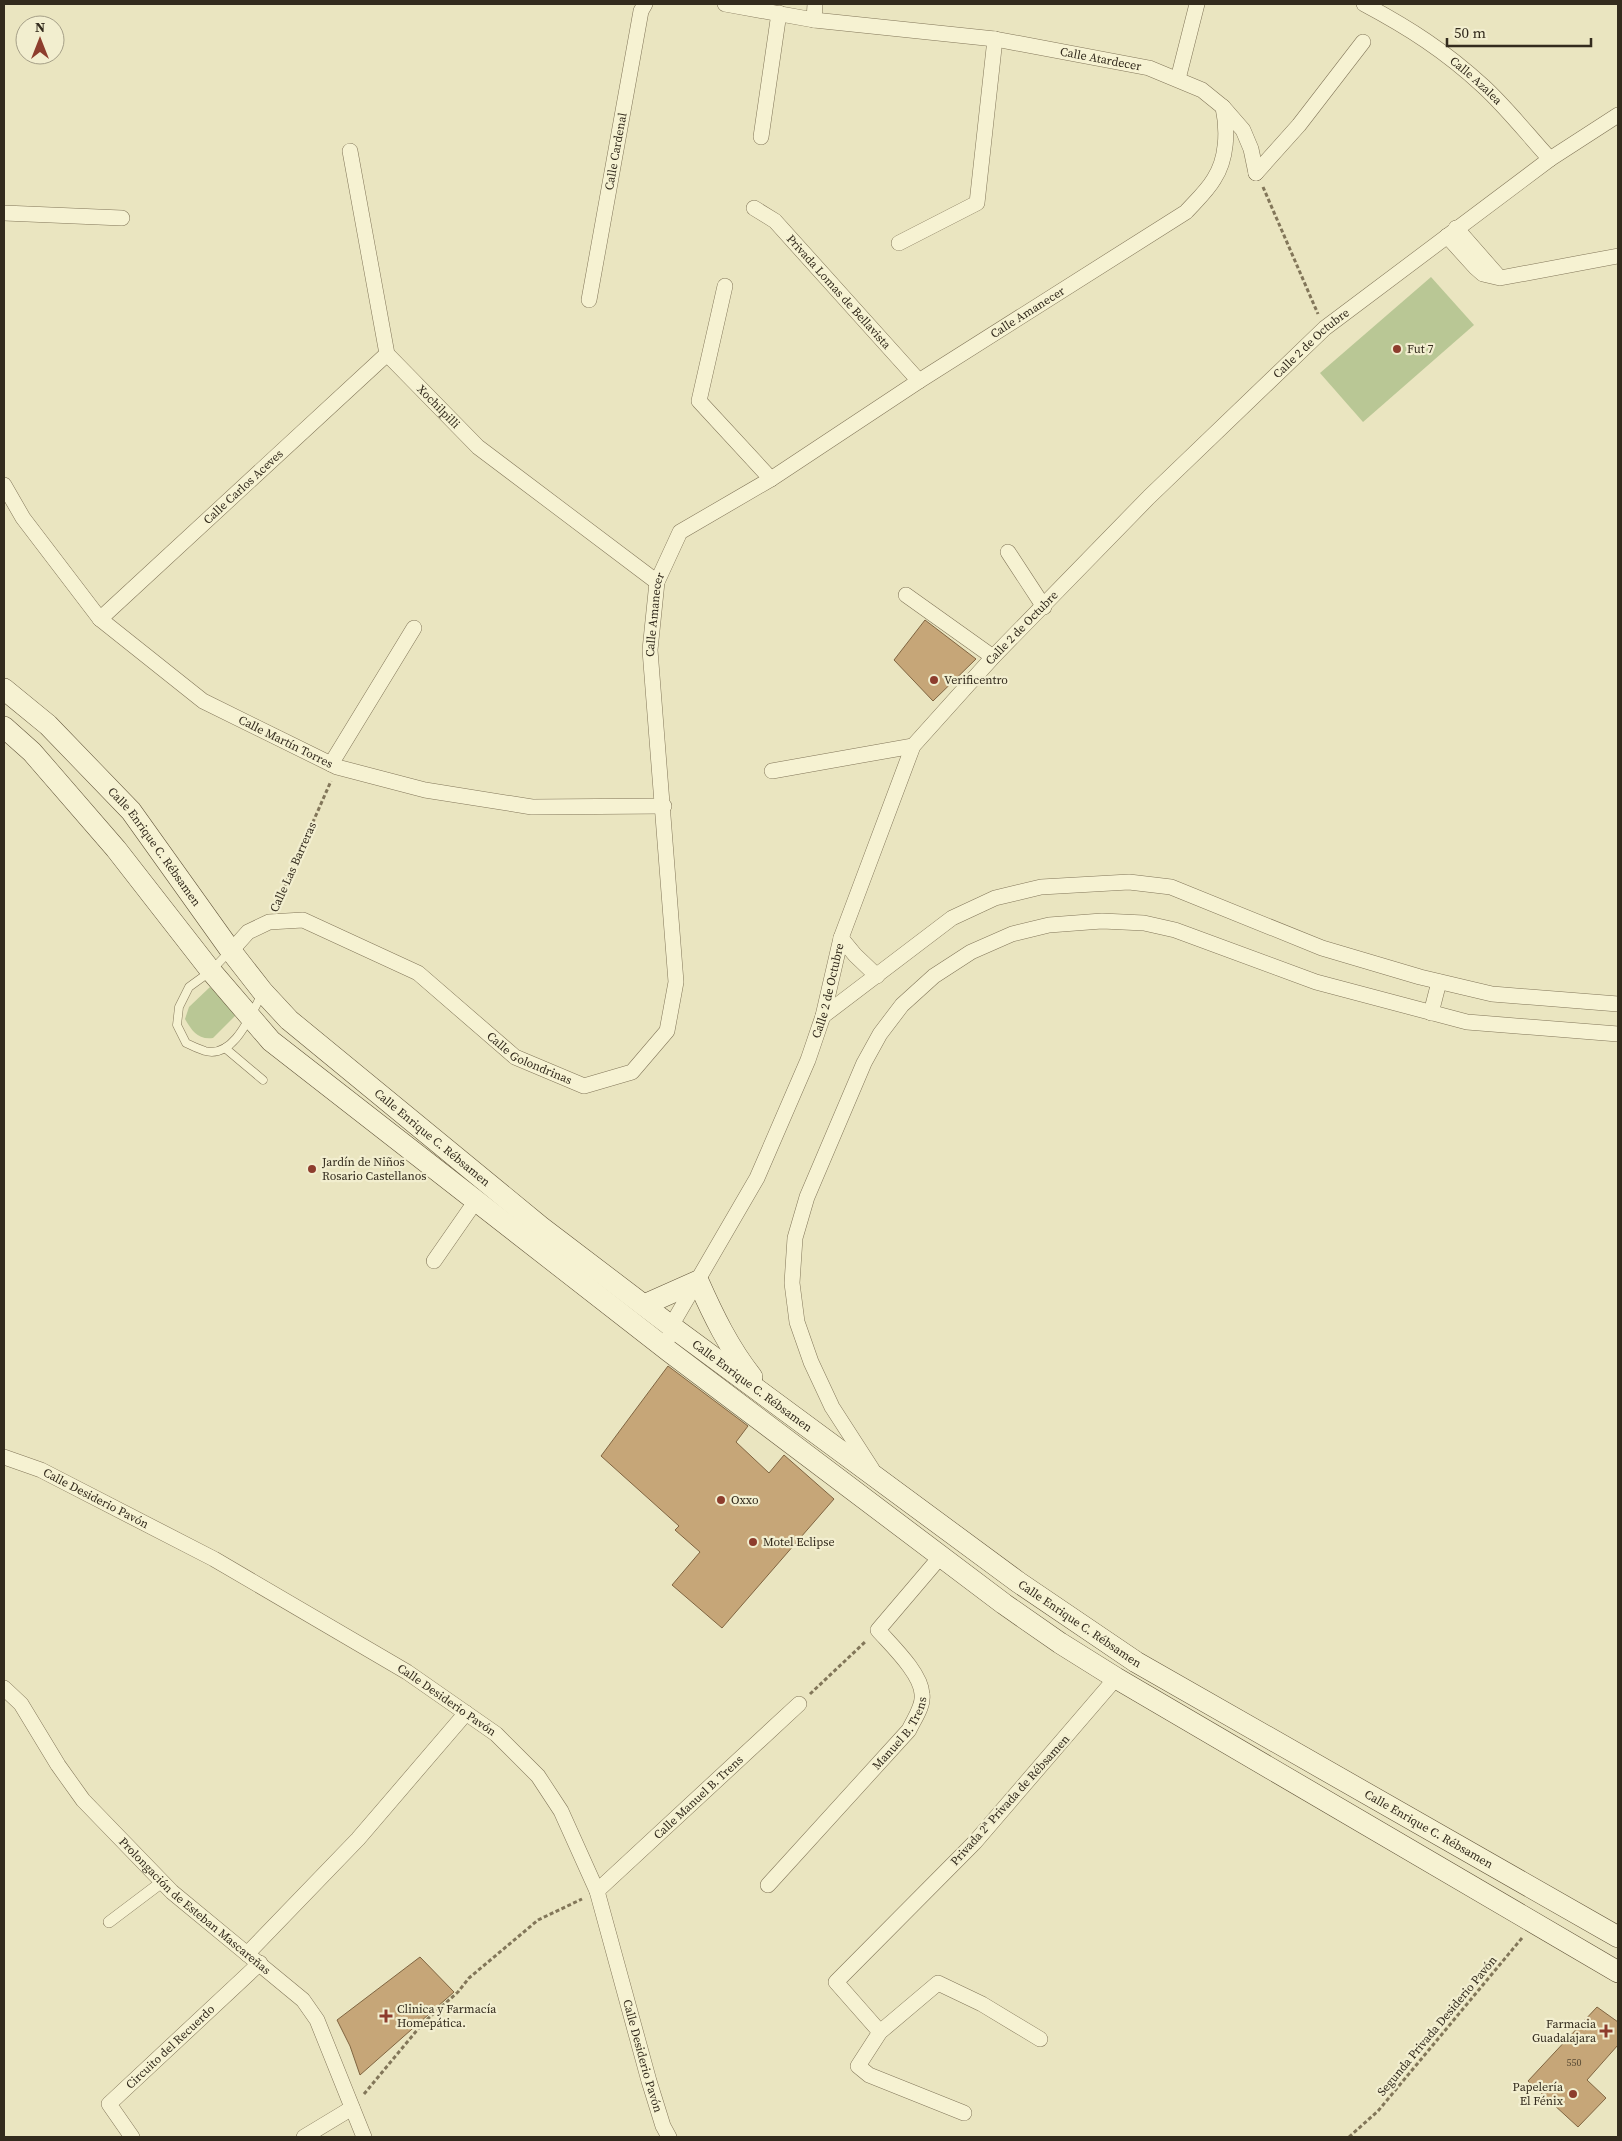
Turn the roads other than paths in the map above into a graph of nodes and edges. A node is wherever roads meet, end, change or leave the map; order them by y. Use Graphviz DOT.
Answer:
graph roads {
  1 [pos="645,4"];
  2 [pos="725,4"];
  3 [pos="815,4"];
  4 [pos="1198,4"];
  5 [pos="1364,4"];
  6 [pos="778,13"];
  7 [pos="814,20"];
  8 [pos="994,40"];
  9 [pos="1363,42"];
  10 [pos="1178,79"];
  11 [pos="1223,108"];
  12 [pos="1618,115"];
  13 [pos="761,137"];
  14 [pos="350,150"];
  15 [pos="1550,159"];
  16 [pos="754,208"];
  17 [pos="4,213"];
  18 [pos="122,218"];
  19 [pos="1451,232"];
  20 [pos="899,243"];
  21 [pos="1618,256"];
  22 [pos="725,286"];
  23 [pos="589,300"];
  24 [pos="387,354"];
  25 [pos="920,381"];
  26 [pos="771,480"];
  27 [pos="4,485"];
  28 [pos="1008,552"];
  29 [pos="657,582"];
  30 [pos="906,595"];
  31 [pos="1044,607"];
  32 [pos="100,619"];
  33 [pos="414,628"];
  34 [pos="993,657"];
  35 [pos="4,678"];
  36 [pos="9,694"];
  37 [pos="4,727"];
  38 [pos="913,746"];
  39 [pos="334,766"];
  40 [pos="772,771"];
  41 [pos="664,806"];
  42 [pos="269,922"];
  43 [pos="841,938"];
  44 [pos="231,951"];
  45 [pos="211,971"];
  46 [pos="878,976"];
  47 [pos="1439,982"];
  48 [pos="263,992"];
  49 [pos="1618,1004"];
  50 [pos="1431,1013"];
  51 [pos="823,1016"];
  52 [pos="249,1017"];
  53 [pos="1618,1034"];
  54 [pos="225,1048"];
  55 [pos="263,1080"];
  56 [pos="475,1202"];
  57 [pos="434,1262"];
  58 [pos="698,1281"];
  59 [pos="644,1305"];
  60 [pos="671,1326"];
  61 [pos="670,1352"];
  62 [pos="768,1396"];
  63 [pos="4,1457"];
  64 [pos="880,1482"];
  65 [pos="941,1556"];
  66 [pos="1116,1678"];
  67 [pos="4,1688"];
  68 [pos="799,1704"];
  69 [pos="466,1713"];
  70 [pos="162,1882"];
  71 [pos="768,1885"];
  72 [pos="597,1891"];
  73 [pos="109,1922"];
  74 [pos="1618,1937"];
  75 [pos="247,1954"];
  76 [pos="260,1963"];
  77 [pos="1618,1972"];
  78 [pos="880,2032"];
  79 [pos="1040,2039"];
  80 [pos="352,2108"];
  81 [pos="964,2113"];
  82 [pos="132,2137"];
  83 [pos="304,2137"];
  84 [pos="364,2137"];
  85 [pos="668,2137"];
  1 -- 23 [label="street, Calle Cardenal"];
  2 -- 6 [label="street, Calle Atardecer"];
  3 -- 7 [label="street"];
  4 -- 10 [label="street"];
  5 -- 15 [label="street, Calle Azalea"];
  6 -- 7 [label="street, Calle Atardecer"];
  6 -- 13 [label="street"];
  7 -- 8 [label="street, Calle Atardecer"];
  8 -- 10 [label="street, Calle Atardecer"];
  8 -- 20 [label="street"];
  9 -- 11 [label="street, Calle Atardecer"];
  10 -- 11 [label="street, Calle Atardecer"];
  11 -- 25 [label="street, Calle Amanecer"];
  12 -- 15 [label="street, Calle 2 de Octubre"];
  14 -- 24 [label="street"];
  15 -- 19 [label="street, Calle 2 de Octubre"];
  16 -- 25 [label="street, Privada Lomas de Bellavista"];
  17 -- 18 [label="street"];
  19 -- 21 [label="street"];
  19 -- 31 [label="street, Calle 2 de Octubre"];
  22 -- 26 [label="street"];
  24 -- 29 [label="street, Xochilpilli"];
  24 -- 32 [label="street, Calle Carlos Aceves"];
  25 -- 26 [label="street, Calle Amanecer"];
  26 -- 29 [label="street, Calle Amanecer"];
  27 -- 32 [label="street, Calle Martín Torres"];
  28 -- 31 [label="street"];
  29 -- 41 [label="street, Calle Amanecer"];
  30 -- 34 [label="street"];
  31 -- 34 [label="street, Calle 2 de Octubre"];
  32 -- 39 [label="street, Calle Martín Torres"];
  33 -- 39 [label="street"];
  34 -- 38 [label="street, Calle 2 de Octubre"];
  35 -- 36 [label="street"];
  36 -- 44 [label="main road, Calle Enrique C. Rébsamen"];
  37 -- 45 [label="main road, Calle Enrique C. Rébsamen"];
  38 -- 40 [label="street"];
  38 -- 43 [label="street, Calle 2 de Octubre"];
  39 -- 41 [label="street, Calle Martín Torres"];
  41 -- 42 [label="street, Calle Golondrinas"];
  42 -- 44 [label="street, Calle Las Barreras"];
  43 -- 46 [label="street"];
  43 -- 51 [label="street, Calle 2 de Octubre"];
  44 -- 45 [label="lane"];
  44 -- 48 [label="main road, Calle Enrique C. Rébsamen"];
  45 -- 52 [label="main road, Calle Enrique C. Rébsamen"];
  45 -- 54 [label="lane"];
  46 -- 47 [label="street"];
  46 -- 51 [label="street"];
  47 -- 49 [label="street"];
  47 -- 50 [label="street"];
  48 -- 52 [label="lane"];
  48 -- 59 [label="main road, Calle Enrique C. Rébsamen"];
  50 -- 53 [label="street"];
  50 -- 64 [label="street"];
  51 -- 58 [label="street, Calle 2 de Octubre"];
  52 -- 54 [label="lane"];
  52 -- 56 [label="main road, Calle Enrique C. Rébsamen"];
  54 -- 55 [label="lane"];
  56 -- 57 [label="street"];
  56 -- 61 [label="main road, Calle Enrique C. Rébsamen"];
  58 -- 59 [label="main road"];
  58 -- 60 [label="street, Calle 2 de Octubre"];
  58 -- 62 [label="main road"];
  59 -- 60 [label="main road, Calle Enrique C. Rébsamen"];
  60 -- 61 [label="street, Calle 2 de Octubre"];
  60 -- 62 [label="main road, Calle Enrique C. Rébsamen"];
  61 -- 65 [label="main road, Calle Enrique C. Rébsamen"];
  62 -- 64 [label="main road, Calle Enrique C. Rébsamen"];
  63 -- 69 [label="street, Calle Desiderio Pavón"];
  64 -- 74 [label="main road, Calle Enrique C. Rébsamen"];
  65 -- 66 [label="main road, Calle Enrique C. Rébsamen"];
  65 -- 71 [label="street, Manuel B. Trens"];
  66 -- 77 [label="main road, Calle Enrique C. Rébsamen"];
  66 -- 78 [label="street, Privada 2ª Privada de Rébsamen"];
  67 -- 70 [label="street, Prolongación de Esteban Mascareñas"];
  68 -- 72 [label="street, Calle Manuel B. Trens"];
  69 -- 72 [label="street, Calle Desiderio Pavón"];
  69 -- 75 [label="street"];
  70 -- 73 [label="street"];
  70 -- 75 [label="street, Prolongación de Esteban Mascareñas"];
  72 -- 85 [label="street, Calle Desiderio Pavón"];
  75 -- 76 [label="street, Prolongación de Esteban Mascareñas"];
  76 -- 80 [label="street, Prolongación de Esteban Mascareñas"];
  76 -- 82 [label="street, Circuito del Recuerdo"];
  78 -- 79 [label="street"];
  78 -- 81 [label="street"];
  80 -- 83 [label="street"];
  80 -- 84 [label="street, Prolongación de Esteban Mascareñas"];
}
